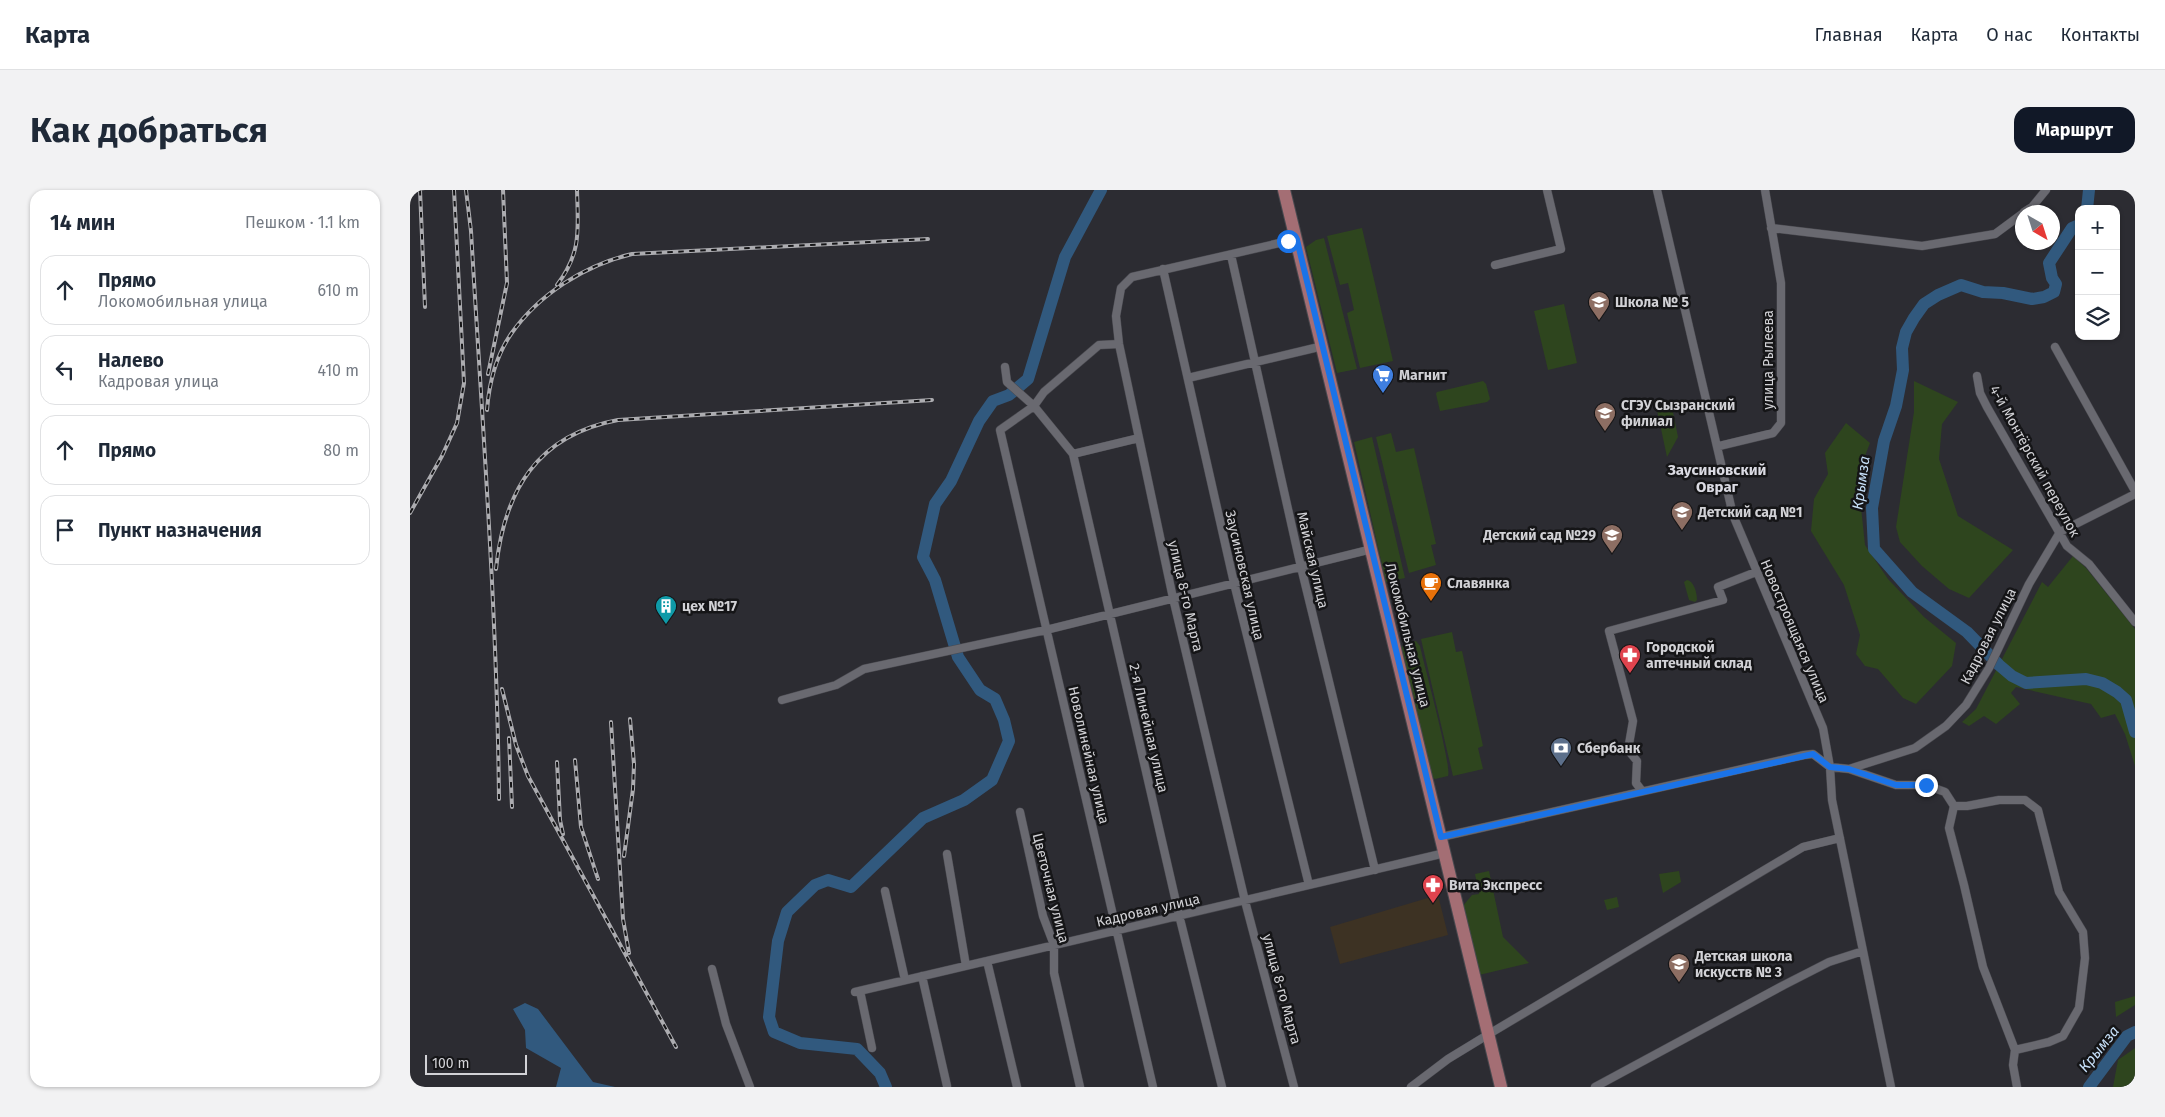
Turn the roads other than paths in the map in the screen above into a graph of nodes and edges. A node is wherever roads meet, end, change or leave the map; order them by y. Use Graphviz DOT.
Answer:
graph roads {
  1 [pos="1284,190"];
  2 [pos="1547,190"];
  3 [pos="1657,190"];
  4 [pos="1765,190"];
  5 [pos="2046,190"];
  6 [pos="2032,205"];
  7 [pos="2015,220"];
  8 [pos="1771,228"];
  9 [pos="1297,240"];
  10 [pos="1231,254"];
  11 [pos="1495,266"];
  12 [pos="1163,270"];
  13 [pos="1119,344"];
  14 [pos="1323,346"];
  15 [pos="2055,347"];
  16 [pos="1255,363"];
  17 [pos="1005,367"];
  18 [pos="1977,376"];
  19 [pos="1188,378"];
  20 [pos="1034,406"];
  21 [pos="1139,438"];
  22 [pos="1718,446"];
  23 [pos="1073,454"];
  24 [pos="2135,492"];
  25 [pos="2060,532"];
  26 [pos="1372,550"];
  27 [pos="1301,567"];
  28 [pos="1756,572"];
  29 [pos="1234,583"];
  30 [pos="1173,598"];
  31 [pos="1111,614"];
  32 [pos="2135,622"];
  33 [pos="1046,630"];
  34 [pos="782,700"];
  35 [pos="1830,767"];
  36 [pos="1849,769"];
  37 [pos="1642,791"];
  38 [pos="1954,806"];
  39 [pos="1020,812"];
  40 [pos="1441,837"];
  41 [pos="1840,838"];
  42 [pos="1445,853"];
  43 [pos="946,854"];
  44 [pos="1375,870"];
  45 [pos="1309,885"];
  46 [pos="885,891"];
  47 [pos="1245,901"];
  48 [pos="1180,916"];
  49 [pos="1118,930"];
  50 [pos="1054,945"];
  51 [pos="1862,951"];
  52 [pos="987,961"];
  53 [pos="966,966"];
  54 [pos="712,969"];
  55 [pos="922,976"];
  56 [pos="905,980"];
  57 [pos="1489,1034"];
  58 [pos="872,1048"];
  59 [pos="2015,1050"];
  60 [pos="947,1086"];
  61 [pos="750,1087"];
  62 [pos="1017,1087"];
  63 [pos="1080,1087"];
  64 [pos="1153,1087"];
  65 [pos="1222,1087"];
  66 [pos="1294,1087"];
  67 [pos="1411,1087"];
  68 [pos="1501,1087"];
  69 [pos="1595,1087"];
  70 [pos="1891,1087"];
  71 [pos="2017,1087"];
  1 -- 9 [label="main road, Локомобильная улица"];
  2 -- 11 [label="street"];
  3 -- 22 [label="street, Новостроящаяся улица"];
  4 -- 8 [label="street, улица Рылеева"];
  5 -- 6 [label="street"];
  7 -- 8 [label="street"];
  8 -- 22 [label="street, улица Рылеева"];
  9 -- 10 [label="street, улица 8-го Марта"];
  9 -- 14 [label="main road, Локомобильная улица"];
  10 -- 12 [label="street, улица 8-го Марта"];
  10 -- 16 [label="street, Майская улица"];
  12 -- 13 [label="street, улица 8-го Марта"];
  12 -- 19 [label="street, Заусиновская улица"];
  13 -- 20 [label="street"];
  13 -- 21 [label="street, улица 8-го Марта"];
  14 -- 16 [label="street"];
  14 -- 26 [label="main road, Локомобильная улица"];
  15 -- 24 [label="street"];
  16 -- 19 [label="street"];
  16 -- 27 [label="street, Майская улица"];
  17 -- 20 [label="street, 2-я Линейная улица"];
  18 -- 25 [label="street, 4-й Монтёрский переулок"];
  19 -- 29 [label="street, Заусиновская улица"];
  20 -- 23 [label="street, 2-я Линейная улица"];
  20 -- 33 [label="street, Новолинейная улица"];
  21 -- 23 [label="street"];
  21 -- 30 [label="street, улица 8-го Марта"];
  22 -- 28 [label="street, Новостроящаяся улица"];
  23 -- 31 [label="street, 2-я Линейная улица"];
  24 -- 25 [label="street"];
  25 -- 32 [label="street, 4-й Монтёрский переулок"];
  25 -- 36 [label="street, Кадровая улица"];
  26 -- 27 [label="street"];
  26 -- 40 [label="main road, Локомобильная улица"];
  27 -- 29 [label="street"];
  27 -- 44 [label="street, Майская улица"];
  28 -- 35 [label="street, Новостроящаяся улица"];
  28 -- 37 [label="street"];
  29 -- 30 [label="street"];
  29 -- 45 [label="street, Заусиновская улица"];
  30 -- 31 [label="street"];
  30 -- 47 [label="street, улица 8-го Марта"];
  31 -- 33 [label="street"];
  31 -- 48 [label="street, 2-я Линейная улица"];
  33 -- 34 [label="street"];
  33 -- 49 [label="street, Новолинейная улица"];
  35 -- 36 [label="street, Кадровая улица"];
  35 -- 37 [label="street, Кадровая улица"];
  35 -- 41 [label="street, Новостроящаяся улица"];
  36 -- 38 [label="street"];
  37 -- 40 [label="street, Кадровая улица"];
  38 -- 59 [label="street"];
  38 -- 59 [label="street"];
  39 -- 50 [label="street, Цветочная улица"];
  40 -- 42 [label="main road, Локомобильная улица"];
  41 -- 51 [label="street, Новостроящаяся улица"];
  41 -- 57 [label="street"];
  42 -- 44 [label="street, Кадровая улица"];
  42 -- 57 [label="main road, Локомобильная улица"];
  43 -- 53 [label="street"];
  44 -- 45 [label="street, Кадровая улица"];
  45 -- 47 [label="street, Кадровая улица"];
  46 -- 56 [label="street"];
  47 -- 48 [label="street, Кадровая улица"];
  47 -- 66 [label="street, улица 8-го Марта"];
  48 -- 49 [label="street, Кадровая улица"];
  48 -- 65 [label="street, 2-я Линейная улица"];
  49 -- 50 [label="street, Кадровая улица"];
  49 -- 64 [label="street, Новолинейная улица"];
  50 -- 52 [label="street, Кадровая улица"];
  50 -- 63 [label="street, Цветочная улица"];
  51 -- 69 [label="street"];
  51 -- 70 [label="street, Новостроящаяся улица"];
  52 -- 53 [label="street, Кадровая улица"];
  52 -- 62 [label="street"];
  53 -- 55 [label="street, Кадровая улица"];
  54 -- 61 [label="street"];
  55 -- 56 [label="street, Кадровая улица"];
  55 -- 60 [label="street"];
  56 -- 58 [label="street, Кадровая улица"];
  57 -- 67 [label="street"];
  57 -- 68 [label="main road, Локомобильная улица"];
  59 -- 71 [label="street"];
}
